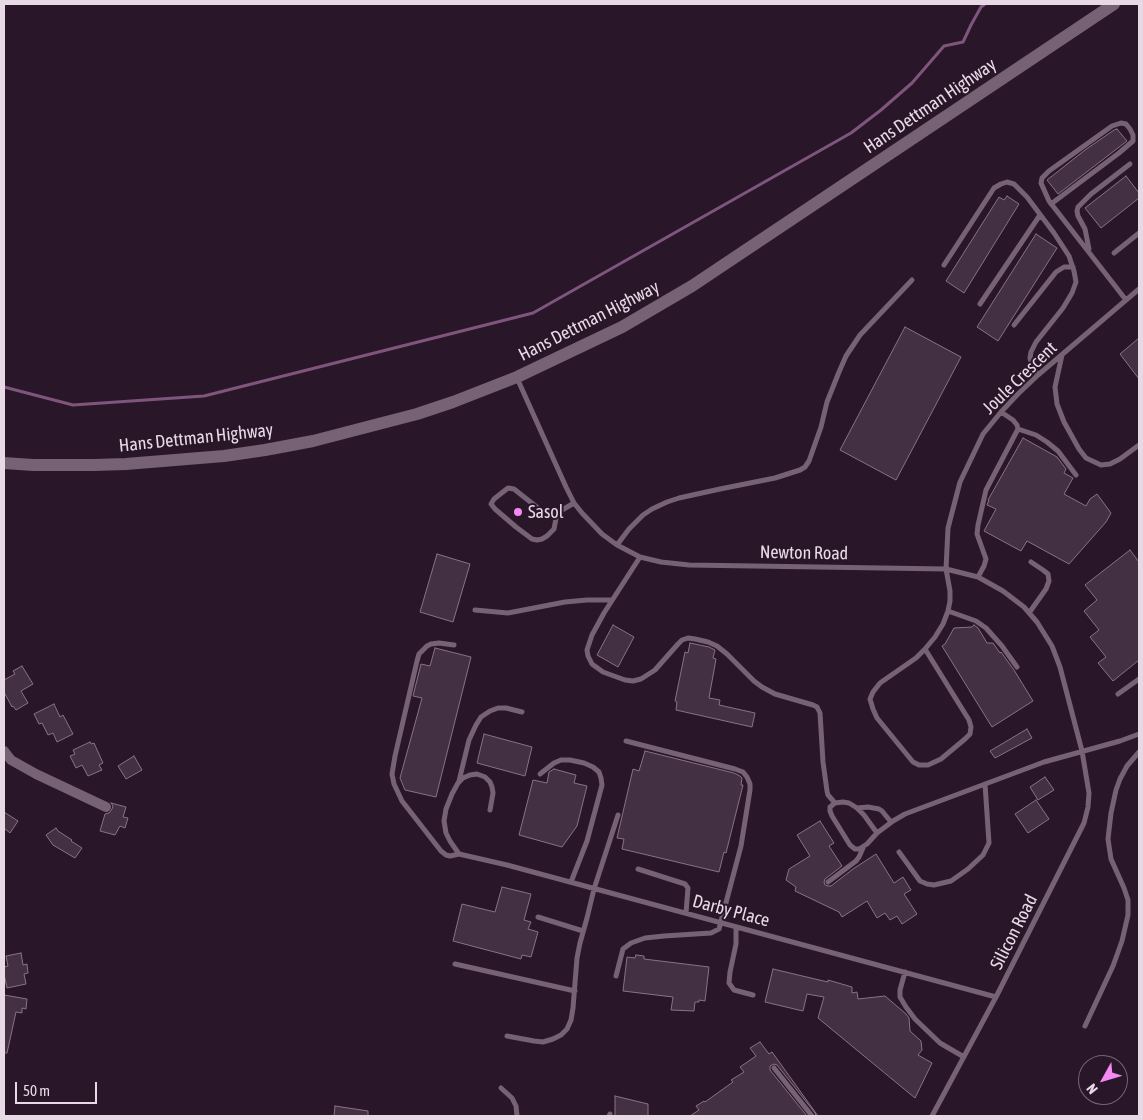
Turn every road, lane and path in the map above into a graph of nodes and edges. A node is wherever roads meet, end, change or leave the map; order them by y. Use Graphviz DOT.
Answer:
graph roads {
  1 [pos="1114,4"];
  2 [pos="1130,164"];
  3 [pos="1051,204"];
  4 [pos="1040,215"];
  5 [pos="1139,233"];
  6 [pos="1090,252"];
  7 [pos="1114,253"];
  8 [pos="944,265"];
  9 [pos="1073,267"];
  10 [pos="912,280"];
  11 [pos="1139,289"];
  12 [pos="1126,300"];
  13 [pos="980,304"];
  14 [pos="1014,325"];
  15 [pos="1062,354"];
  16 [pos="1038,375"];
  17 [pos="517,377"];
  18 [pos="1001,412"];
  19 [pos="1018,429"];
  20 [pos="1139,445"];
  21 [pos="4,463"];
  22 [pos="1076,474"];
  23 [pos="574,502"];
  24 [pos="556,513"];
  25 [pos="617,544"];
  26 [pos="640,556"];
  27 [pos="1031,562"];
  28 [pos="946,569"];
  29 [pos="978,578"];
  30 [pos="612,600"];
  31 [pos="475,610"];
  32 [pos="948,611"];
  33 [pos="1029,612"];
  34 [pos="454,645"];
  35 [pos="925,650"];
  36 [pos="1018,667"];
  37 [pos="1139,679"];
  38 [pos="1118,694"];
  39 [pos="522,712"];
  40 [pos="1137,735"];
  41 [pos="626,741"];
  42 [pos="1139,743"];
  43 [pos="4,751"];
  44 [pos="1082,752"];
  45 [pos="1139,752"];
  46 [pos="540,774"];
  47 [pos="458,783"];
  48 [pos="985,784"];
  49 [pos="835,803"];
  50 [pos="106,806"];
  51 [pos="857,808"];
  52 [pos="490,810"];
  53 [pos="618,815"];
  54 [pos="891,822"];
  55 [pos="877,833"];
  56 [pos="863,848"];
  57 [pos="899,852"];
  58 [pos="459,854"];
  59 [pos="638,869"];
  60 [pos="571,882"];
  61 [pos="828,882"];
  62 [pos="594,889"];
  63 [pos="686,913"];
  64 [pos="538,917"];
  65 [pos="722,923"];
  66 [pos="736,927"];
  67 [pos="583,931"];
  68 [pos="455,964"];
  69 [pos="905,972"];
  70 [pos="616,976"];
  71 [pos="575,991"];
  72 [pos="753,995"];
  73 [pos="996,997"];
  74 [pos="1084,1026"];
  75 [pos="507,1036"];
  76 [pos="964,1056"];
  77 [pos="774,1068"];
  78 [pos="502,1088"];
  79 [pos="517,1116"];
  80 [pos="812,1116"];
  81 [pos="932,1116"];
  1 -- 17 [label="street, Hans Dettman Highway"];
  2 -- 6 [label="lane"];
  3 -- 3 [label="lane"];
  3 -- 6 [label="lane"];
  4 -- 8 [label="lane"];
  4 -- 9 [label="lane"];
  4 -- 13 [label="lane"];
  5 -- 7 [label="lane"];
  6 -- 12 [label="lane"];
  9 -- 14 [label="lane"];
  9 -- 16 [label="lane"];
  10 -- 25 [label="lane"];
  11 -- 12 [label="lane, Joule Crescent"];
  12 -- 15 [label="lane, Joule Crescent"];
  15 -- 16 [label="lane, Joule Crescent"];
  15 -- 20 [label="lane"];
  16 -- 18 [label="lane, Joule Crescent"];
  17 -- 21 [label="street, Hans Dettman Highway"];
  17 -- 23 [label="lane, Newton Road"];
  18 -- 19 [label="lane"];
  18 -- 28 [label="lane, Joule Crescent"];
  19 -- 22 [label="lane"];
  19 -- 29 [label="lane"];
  23 -- 24 [label="lane"];
  23 -- 25 [label="lane, Newton Road"];
  24 -- 24 [label="lane"];
  25 -- 26 [label="lane, Newton Road"];
  26 -- 28 [label="lane, Newton Road"];
  26 -- 30 [label="lane"];
  27 -- 33 [label="lane"];
  28 -- 29 [label="lane, Newton Road"];
  28 -- 32 [label="lane, Joule Crescent"];
  29 -- 33 [label="lane, Newton Road"];
  30 -- 31 [label="lane"];
  30 -- 49 [label="lane"];
  32 -- 35 [label="lane"];
  32 -- 36 [label="lane"];
  33 -- 44 [label="lane, Newton Road"];
  34 -- 58 [label="lane, Darby Place"];
  35 -- 35 [label="lane"];
  37 -- 38 [label="lane"];
  39 -- 47 [label="lane"];
  40 -- 42 [label="lane"];
  40 -- 44 [label="lane"];
  41 -- 65 [label="lane"];
  43 -- 50 [label="street"];
  44 -- 48 [label="lane"];
  44 -- 73 [label="lane, Silicon Road"];
  45 -- 74 [label="lane"];
  46 -- 60 [label="lane"];
  47 -- 52 [label="lane"];
  47 -- 58 [label="lane"];
  48 -- 54 [label="lane"];
  48 -- 57 [label="lane"];
  49 -- 51 [label="lane"];
  49 -- 56 [label="lane"];
  51 -- 54 [label="lane"];
  51 -- 55 [label="lane"];
  53 -- 62 [label="lane"];
  54 -- 55 [label="lane"];
  55 -- 56 [label="lane"];
  56 -- 61 [label="lane"];
  58 -- 60 [label="lane, Darby Place"];
  59 -- 63 [label="lane"];
  60 -- 62 [label="lane, Darby Place"];
  62 -- 63 [label="lane, Darby Place"];
  62 -- 67 [label="lane"];
  63 -- 65 [label="lane, Darby Place"];
  64 -- 67 [label="lane"];
  65 -- 66 [label="lane, Darby Place"];
  65 -- 70 [label="lane"];
  66 -- 69 [label="lane, Darby Place"];
  66 -- 72 [label="lane"];
  67 -- 71 [label="lane"];
  68 -- 71 [label="lane"];
  69 -- 73 [label="lane, Darby Place"];
  69 -- 76 [label="lane"];
  71 -- 75 [label="lane"];
  73 -- 76 [label="lane, Silicon Road"];
  76 -- 81 [label="lane, Silicon Road"];
  77 -- 80 [label="lane"];
  78 -- 79 [label="lane"];
}
